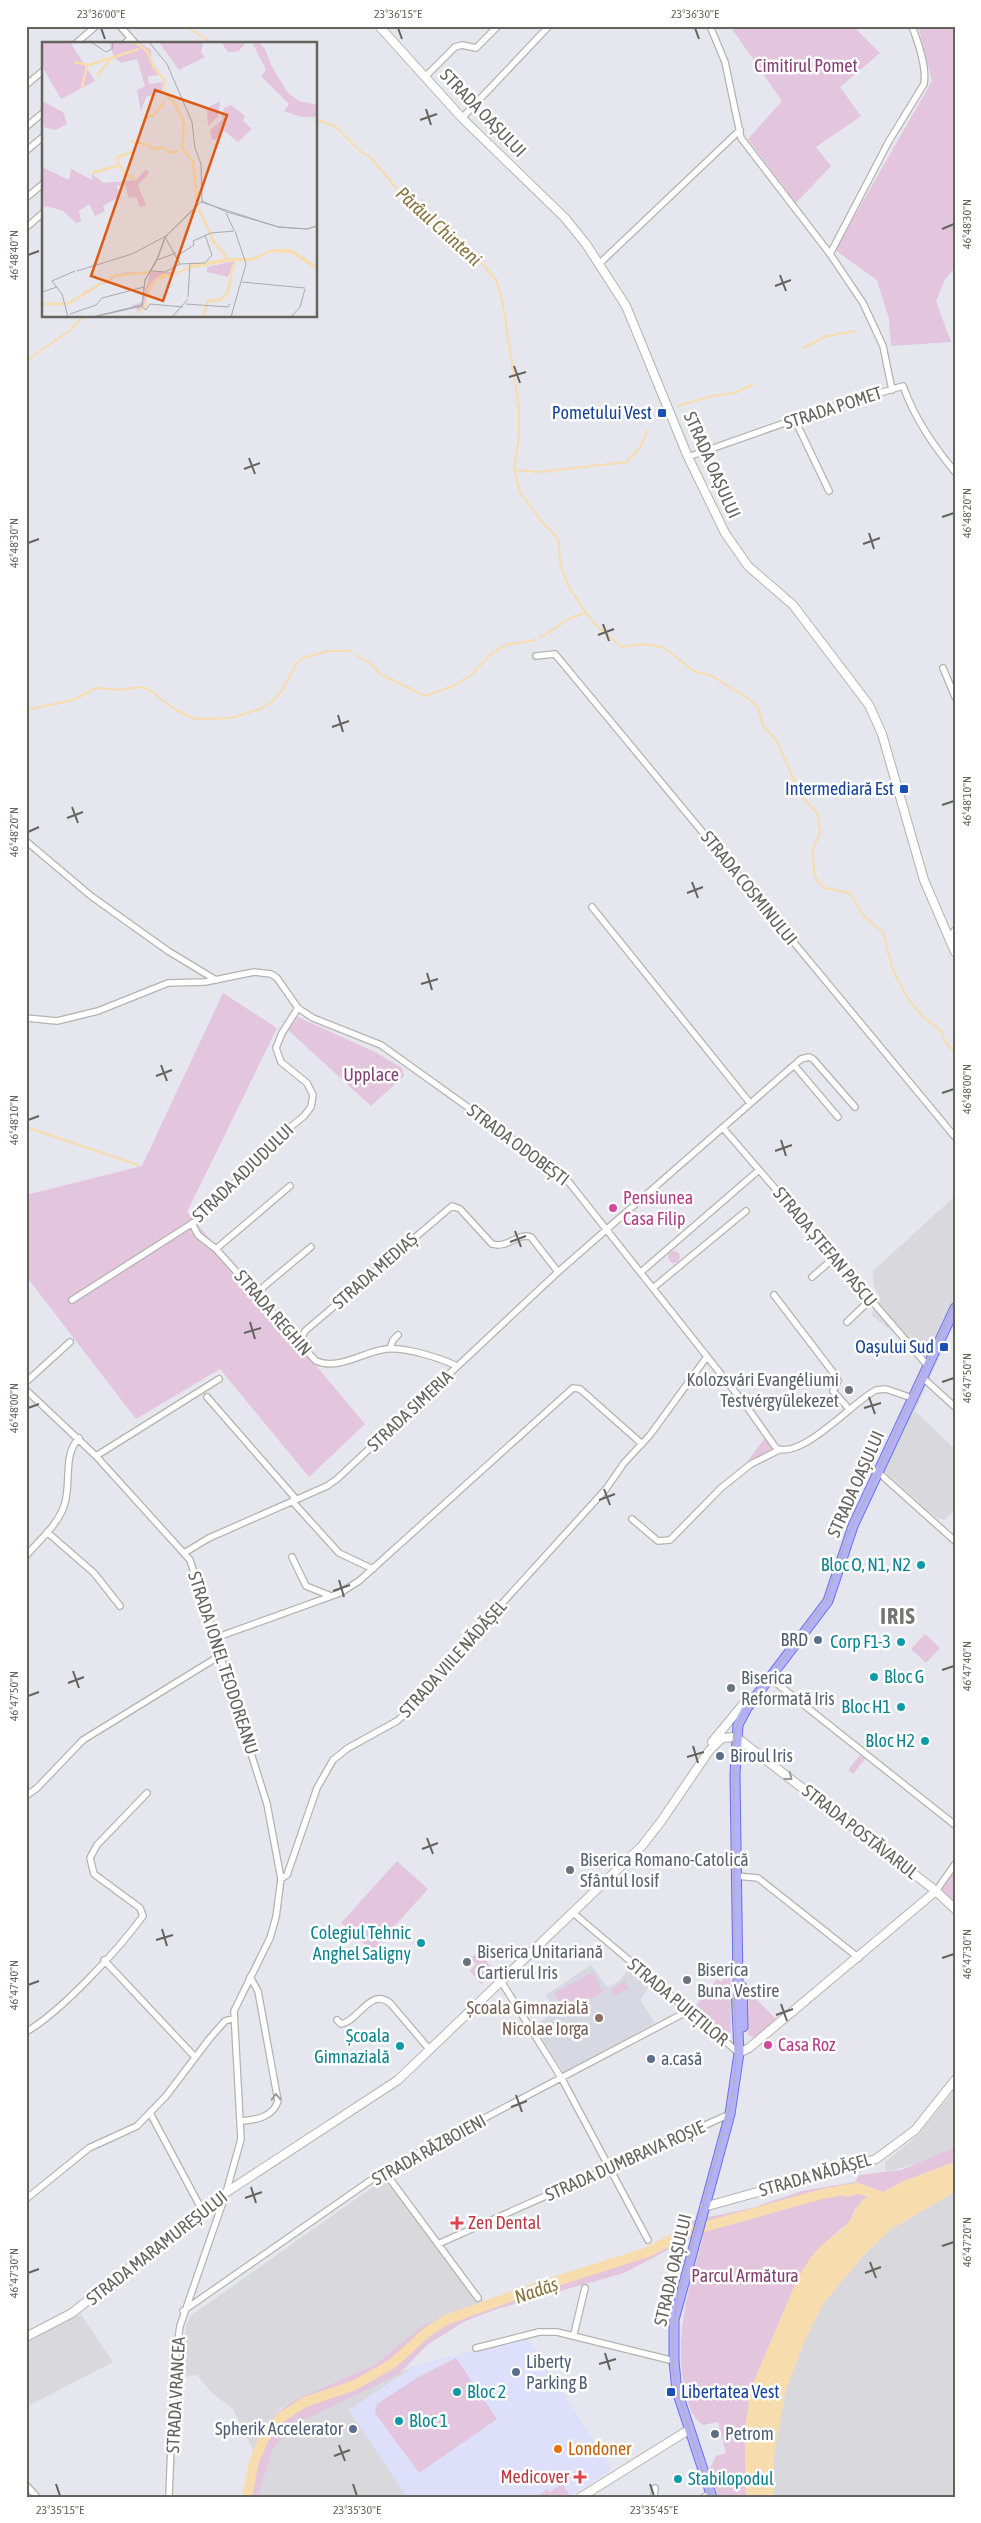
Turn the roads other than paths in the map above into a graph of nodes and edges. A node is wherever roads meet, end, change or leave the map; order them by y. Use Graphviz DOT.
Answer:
graph roads {
  1 [pos="96,26"];
  2 [pos="120,26"];
  3 [pos="379,26"];
  4 [pos="498,26"];
  5 [pos="549,26"];
  6 [pos="710,26"];
  7 [pos="912,26"];
  8 [pos="131,38"];
  9 [pos="77,42"];
  10 [pos="126,42"];
  11 [pos="134,42"];
  12 [pos="42,72"];
  13 [pos="425,77"];
  14 [pos="26,85"];
  15 [pos="42,114"];
  16 [pos="462,118"];
  17 [pos="26,127"];
  18 [pos="740,130"];
  19 [pos="42,138"];
  20 [pos="26,151"];
  21 [pos="42,185"];
  22 [pos="26,198"];
  23 [pos="42,214"];
  24 [pos="27,227"];
  25 [pos="830,254"];
  26 [pos="599,264"];
  27 [pos="892,390"];
  28 [pos="795,420"];
  29 [pos="688,457"];
  30 [pos="955,472"];
  31 [pos="829,491"];
  32 [pos="536,656"];
  33 [pos="943,668"];
  34 [pos="955,696"];
  35 [pos="26,841"];
  36 [pos="592,907"];
  37 [pos="955,930"];
  38 [pos="949,938"];
  39 [pos="955,952"];
  40 [pos="216,980"];
  41 [pos="298,1008"];
  42 [pos="26,1018"];
  43 [pos="794,1065"];
  44 [pos="750,1103"];
  45 [pos="855,1107"];
  46 [pos="838,1117"];
  47 [pos="723,1128"];
  48 [pos="955,1137"];
  49 [pos="759,1170"];
  50 [pos="290,1186"];
  51 [pos="746,1211"];
  52 [pos="192,1223"];
  53 [pos="608,1230"];
  54 [pos="311,1247"];
  55 [pos="216,1249"];
  56 [pos="834,1256"];
  57 [pos="558,1272"];
  58 [pos="641,1272"];
  59 [pos="812,1278"];
  60 [pos="653,1288"];
  61 [pos="256,1293"];
  62 [pos="774,1295"];
  63 [pos="870,1299"];
  64 [pos="72,1300"];
  65 [pos="954,1313"];
  66 [pos="847,1322"];
  67 [pos="398,1335"];
  68 [pos="301,1339"];
  69 [pos="70,1342"];
  70 [pos="390,1348"];
  71 [pos="706,1358"];
  72 [pos="928,1365"];
  73 [pos="458,1366"];
  74 [pos="922,1377"];
  75 [pos="219,1379"];
  76 [pos="26,1382"];
  77 [pos="26,1390"];
  78 [pos="207,1397"];
  79 [pos="912,1398"];
  80 [pos="955,1407"];
  81 [pos="849,1409"];
  82 [pos="79,1438"];
  83 [pos="642,1444"];
  84 [pos="779,1450"];
  85 [pos="96,1456"];
  86 [pos="878,1472"];
  87 [pos="294,1500"];
  88 [pos="632,1518"];
  89 [pos="47,1532"];
  90 [pos="955,1541"];
  91 [pos="184,1553"];
  92 [pos="26,1556"];
  93 [pos="292,1557"];
  94 [pos="373,1569"];
  95 [pos="330,1596"];
  96 [pos="120,1606"];
  97 [pos="215,1638"];
  98 [pos="221,1655"];
  99 [pos="770,1678"];
  100 [pos="757,1695"];
  101 [pos="738,1727"];
  102 [pos="723,1728"];
  103 [pos="736,1737"];
  104 [pos="709,1751"];
  105 [pos="147,1793"];
  106 [pos="26,1796"];
  107 [pos="955,1825"];
  108 [pos="955,1864"];
  109 [pos="736,1876"];
  110 [pos="281,1879"];
  111 [pos="936,1891"];
  112 [pos="955,1909"];
  113 [pos="572,1912"];
  114 [pos="859,1958"];
  115 [pos="104,1960"];
  116 [pos="250,1977"];
  117 [pos="501,1981"];
  118 [pos="688,2012"];
  119 [pos="234,2018"];
  120 [pos="337,2020"];
  121 [pos="26,2032"];
  122 [pos="430,2050"];
  123 [pos="739,2053"];
  124 [pos="195,2057"];
  125 [pos="562,2079"];
  126 [pos="955,2080"];
  127 [pos="150,2113"];
  128 [pos="730,2114"];
  129 [pos="241,2121"];
  130 [pos="610,2168"];
  131 [pos="384,2171"];
  132 [pos="233,2188"];
  133 [pos="226,2193"];
  134 [pos="26,2199"];
  135 [pos="219,2201"];
  136 [pos="202,2210"];
  137 [pos="703,2210"];
  138 [pos="648,2240"];
  139 [pos="438,2244"];
  140 [pos="586,2288"];
  141 [pos="478,2298"];
  142 [pos="183,2311"];
  143 [pos="574,2334"];
  144 [pos="26,2337"];
  145 [pos="476,2348"];
  146 [pos="674,2361"];
  147 [pos="689,2429"];
  148 [pos="26,2485"];
  149 [pos="655,2488"];
  150 [pos="709,2496"];
  151 [pos="37,2497"];
  152 [pos="169,2497"];
  153 [pos="581,2497"];
  154 [pos="654,2497"];
  1 -- 9 [label="street"];
  2 -- 8 [label="street"];
  3 -- 13 [label="main road, STRADA OAȘULUI"];
  4 -- 13 [label="street"];
  5 -- 16 [label="street"];
  6 -- 18 [label="street, STRADA POMET"];
  7 -- 25 [label="street"];
  8 -- 10 [label="street"];
  8 -- 11 [label="street"];
  12 -- 14 [label="street"];
  13 -- 16 [label="main road, STRADA OAȘULUI"];
  15 -- 17 [label="street"];
  16 -- 26 [label="main road, STRADA OAȘULUI"];
  18 -- 25 [label="street, STRADA POMET"];
  18 -- 26 [label="street"];
  19 -- 20 [label="street"];
  21 -- 22 [label="street"];
  23 -- 24 [label="street"];
  25 -- 27 [label="street, STRADA POMET"];
  26 -- 29 [label="main road, STRADA OAȘULUI"];
  27 -- 28 [label="street, STRADA POMET"];
  27 -- 30 [label="street"];
  28 -- 29 [label="street, STRADA POMET"];
  28 -- 31 [label="street"];
  29 -- 38 [label="main road, STRADA OAȘULUI"];
  32 -- 48 [label="street, STRADA COSMINULUI"];
  33 -- 34 [label="street"];
  35 -- 40 [label="street"];
  36 -- 44 [label="street"];
  37 -- 38 [label="street"];
  38 -- 39 [label="main road, STRADA OAȘULUI"];
  40 -- 41 [label="street, STRADA ODOBEȘTI"];
  40 -- 42 [label="street, STRADA ODOBEȘTI"];
  41 -- 52 [label="street, STRADA ADJUDULUI"];
  41 -- 53 [label="street, STRADA ODOBEȘTI"];
  43 -- 44 [label="street, STRADA SIMERIA"];
  43 -- 45 [label="street"];
  43 -- 46 [label="street"];
  44 -- 47 [label="street, STRADA SIMERIA"];
  47 -- 49 [label="street, STRADA ȘTEFAN PASCU"];
  47 -- 53 [label="street, STRADA SIMERIA"];
  49 -- 56 [label="street, STRADA ȘTEFAN PASCU"];
  49 -- 58 [label="street"];
  50 -- 55 [label="street"];
  51 -- 60 [label="street"];
  52 -- 55 [label="street, STRADA REGHIN"];
  52 -- 64 [label="street, STRADA ADJUDULUI"];
  53 -- 57 [label="street, STRADA SIMERIA"];
  53 -- 58 [label="street, STRADA ODOBEȘTI"];
  54 -- 61 [label="street"];
  55 -- 61 [label="street, STRADA REGHIN"];
  56 -- 59 [label="street"];
  56 -- 63 [label="street, STRADA ȘTEFAN PASCU"];
  57 -- 68 [label="street, STRADA MEDIAȘ"];
  57 -- 73 [label="street, STRADA SIMERIA"];
  58 -- 60 [label="street, STRADA ODOBEȘTI"];
  60 -- 71 [label="street, STRADA ODOBEȘTI"];
  61 -- 68 [label="street, STRADA REGHIN"];
  62 -- 81 [label="street"];
  63 -- 66 [label="street"];
  63 -- 72 [label="street, STRADA ȘTEFAN PASCU"];
  65 -- 72 [label="main road, STRADA OAȘULUI"];
  67 -- 70 [label="street"];
  68 -- 70 [label="street, STRADA REGHIN"];
  69 -- 76 [label="street"];
  70 -- 73 [label="street, STRADA REGHIN"];
  71 -- 83 [label="street, STRADA VIILE NĂDĂȘEL"];
  71 -- 84 [label="street, STRADA ODOBEȘTI"];
  72 -- 74 [label="main road, STRADA OAȘULUI"];
  73 -- 87 [label="street, STRADA SIMERIA"];
  74 -- 79 [label="main road, STRADA OAȘULUI"];
  74 -- 80 [label="street"];
  75 -- 85 [label="street"];
  77 -- 82 [label="street, STRADA IONEL TEODOREANU"];
  78 -- 87 [label="street"];
  79 -- 81 [label="street"];
  79 -- 86 [label="main road, STRADA OAȘULUI"];
  81 -- 84 [label="street"];
  82 -- 85 [label="street, STRADA IONEL TEODOREANU"];
  82 -- 89 [label="street"];
  83 -- 94 [label="street"];
  83 -- 110 [label="street, STRADA VIILE NĂDĂȘEL"];
  84 -- 88 [label="street"];
  85 -- 91 [label="street, STRADA IONEL TEODOREANU"];
  86 -- 90 [label="street"];
  86 -- 99 [label="main road, STRADA OAȘULUI"];
  87 -- 91 [label="street, STRADA SIMERIA"];
  87 -- 94 [label="street"];
  89 -- 92 [label="street"];
  89 -- 96 [label="street"];
  91 -- 97 [label="street, STRADA IONEL TEODOREANU"];
  93 -- 95 [label="street"];
  94 -- 95 [label="street"];
  95 -- 97 [label="street"];
  97 -- 98 [label="street, STRADA IONEL TEODOREANU"];
  98 -- 106 [label="street"];
  98 -- 110 [label="street, STRADA IONEL TEODOREANU"];
  99 -- 100 [label="main road, STRADA OAȘULUI"];
  99 -- 107 [label="street"];
  100 -- 101 [label="main road, STRADA OAȘULUI"];
  100 -- 102 [label="main road"];
  101 -- 102 [label="main road"];
  101 -- 103 [label="main road, STRADA OAȘULUI"];
  102 -- 104 [label="main road"];
  103 -- 104 [label="main road, STRADA MARAMUREȘULUI"];
  103 -- 109 [label="main road, STRADA OAȘULUI"];
  103 -- 111 [label="main road, STRADA POSTĂVARUL, one-way"];
  104 -- 113 [label="main road, STRADA MARAMUREȘULUI"];
  105 -- 115 [label="street"];
  108 -- 111 [label="street"];
  109 -- 114 [label="street"];
  109 -- 123 [label="main road, STRADA OAȘULUI"];
  110 -- 116 [label="street, STRADA VIILE NĂDĂȘEL"];
  111 -- 112 [label="main road, STRADA POSTĂVARUL"];
  111 -- 114 [label="main road"];
  113 -- 117 [label="main road, STRADA MARAMUREȘULUI"];
  113 -- 118 [label="street, STRADA PUIEȚILOR"];
  114 -- 123 [label="main road"];
  115 -- 121 [label="street"];
  115 -- 124 [label="street"];
  116 -- 119 [label="street"];
  129 -- 116 [label="street, one-way"];
  117 -- 122 [label="main road, STRADA MARAMUREȘULUI"];
  117 -- 125 [label="street"];
  118 -- 123 [label="street, STRADA PUIEȚILOR"];
  118 -- 125 [label="street, STRADA RĂZBOIENI"];
  119 -- 124 [label="street"];
  119 -- 129 [label="street"];
  120 -- 122 [label="street"];
  122 -- 132 [label="main road, STRADA MARAMUREȘULUI"];
  123 -- 128 [label="main road, STRADA OAȘULUI"];
  124 -- 127 [label="street"];
  125 -- 130 [label="street"];
  125 -- 131 [label="street, STRADA RĂZBOIENI"];
  126 -- 137 [label="main road, STRADA NĂDĂȘEL"];
  127 -- 134 [label="street"];
  127 -- 136 [label="street"];
  128 -- 130 [label="street, STRADA DUMBRAVA ROȘIE"];
  128 -- 137 [label="main road, STRADA OAȘULUI"];
  129 -- 133 [label="street"];
  130 -- 138 [label="street"];
  130 -- 139 [label="street, STRADA DUMBRAVA ROȘIE"];
  131 -- 139 [label="street"];
  131 -- 142 [label="street, STRADA RĂZBOIENI"];
  132 -- 133 [label="main road, STRADA MARAMUREȘULUI"];
  132 -- 135 [label="street, STRADA VRANCEA"];
  133 -- 135 [label="main road, STRADA MARAMUREȘULUI"];
  135 -- 136 [label="main road, STRADA MARAMUREȘULUI"];
  135 -- 142 [label="street, STRADA VRANCEA"];
  136 -- 144 [label="main road, STRADA MARAMUREȘULUI"];
  137 -- 146 [label="main road, STRADA OAȘULUI"];
  139 -- 141 [label="street"];
  140 -- 143 [label="street"];
  142 -- 152 [label="street, STRADA VRANCEA"];
  143 -- 145 [label="street"];
  143 -- 146 [label="street"];
  146 -- 147 [label="main road, STRADA OAȘULUI"];
  147 -- 150 [label="main road, STRADA OAȘULUI"];
  147 -- 153 [label="main road"];
  148 -- 151 [label="street"];
  149 -- 154 [label="street"];
}
